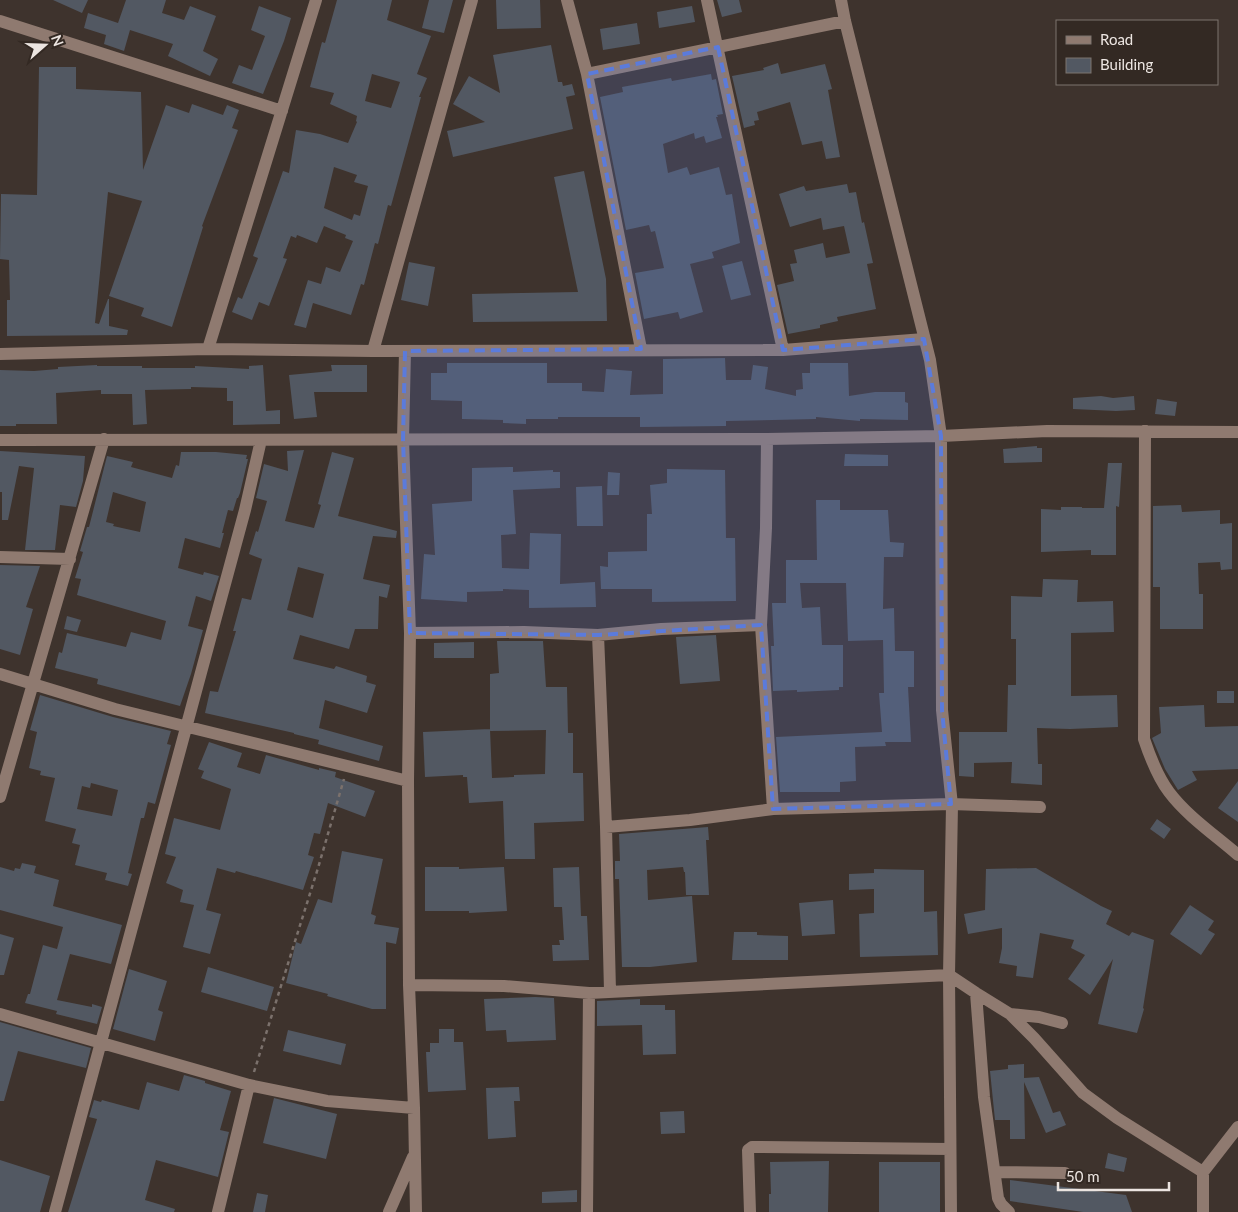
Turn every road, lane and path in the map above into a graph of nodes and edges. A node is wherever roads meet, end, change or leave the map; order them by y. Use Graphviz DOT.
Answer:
graph roads {
  1 [pos="316,0"];
  2 [pos="472,0"];
  3 [pos="567,0"];
  4 [pos="707,0"];
  5 [pos="841,0"];
  6 [pos="0,21"];
  7 [pos="845,22"];
  8 [pos="718,47"];
  9 [pos="587,74"];
  10 [pos="282,111"];
  11 [pos="924,339"];
  12 [pos="208,349"];
  13 [pos="641,350"];
  14 [pos="783,350"];
  15 [pos="373,351"];
  16 [pos="405,351"];
  17 [pos="0,354"];
  18 [pos="1145,432"];
  19 [pos="1238,432"];
  20 [pos="941,436"];
  21 [pos="104,439"];
  22 [pos="766,439"];
  23 [pos="0,440"];
  24 [pos="261,440"];
  25 [pos="403,440"];
  26 [pos="0,557"];
  27 [pos="70,560"];
  28 [pos="761,625"];
  29 [pos="410,634"];
  30 [pos="598,635"];
  31 [pos="0,674"];
  32 [pos="34,683"];
  33 [pos="187,727"];
  34 [pos="348,765"];
  35 [pos="408,781"];
  36 [pos="0,797"];
  37 [pos="951,804"];
  38 [pos="1040,807"];
  39 [pos="773,809"];
  40 [pos="606,827"];
  41 [pos="1238,855"];
  42 [pos="949,975"];
  43 [pos="409,985"];
  44 [pos="610,992"];
  45 [pos="589,993"];
  46 [pos="976,994"];
  47 [pos="0,1014"];
  48 [pos="1010,1014"];
  49 [pos="1062,1023"];
  50 [pos="101,1043"];
  51 [pos="249,1085"];
  52 [pos="414,1108"];
  53 [pos="1238,1127"];
  54 [pos="950,1150"];
  55 [pos="415,1154"];
  56 [pos="995,1172"];
  57 [pos="1204,1172"];
  58 [pos="1065,1173"];
  59 [pos="55,1212"];
  60 [pos="218,1212"];
  61 [pos="389,1212"];
  62 [pos="416,1212"];
  63 [pos="587,1212"];
  64 [pos="750,1212"];
  65 [pos="951,1212"];
  66 [pos="1010,1212"];
  67 [pos="1203,1212"];
  1 -- 10 [label="street"];
  2 -- 15 [label="street"];
  3 -- 9 [label="street"];
  4 -- 8 [label="street"];
  5 -- 7 [label="street"];
  6 -- 10 [label="street"];
  7 -- 8 [label="street"];
  7 -- 11 [label="street"];
  8 -- 9 [label="street"];
  8 -- 14 [label="street"];
  9 -- 13 [label="street"];
  10 -- 12 [label="street"];
  11 -- 14 [label="street"];
  11 -- 20 [label="street"];
  12 -- 15 [label="street"];
  12 -- 17 [label="street"];
  13 -- 14 [label="street"];
  13 -- 16 [label="street"];
  15 -- 16 [label="street"];
  16 -- 25 [label="street"];
  18 -- 19 [label="street"];
  18 -- 20 [label="street"];
  18 -- 41 [label="street"];
  20 -- 22 [label="street"];
  20 -- 37 [label="street"];
  21 -- 23 [label="street"];
  21 -- 24 [label="street"];
  21 -- 27 [label="street"];
  22 -- 25 [label="street"];
  22 -- 28 [label="street"];
  24 -- 25 [label="street"];
  24 -- 33 [label="street"];
  25 -- 29 [label="street"];
  26 -- 27 [label="street"];
  27 -- 32 [label="street"];
  28 -- 30 [label="street"];
  28 -- 39 [label="street"];
  29 -- 30 [label="street"];
  29 -- 35 [label="street"];
  30 -- 40 [label="street"];
  31 -- 32 [label="street"];
  32 -- 33 [label="street"];
  32 -- 36 [label="street"];
  33 -- 34 [label="street"];
  33 -- 50 [label="street"];
  34 -- 35 [label="street"];
  34 -- 51 [label="path"];
  35 -- 43 [label="street"];
  37 -- 38 [label="street"];
  37 -- 39 [label="street"];
  37 -- 42 [label="street"];
  39 -- 40 [label="street"];
  40 -- 44 [label="street"];
  42 -- 44 [label="street"];
  42 -- 46 [label="street"];
  42 -- 54 [label="street"];
  43 -- 45 [label="street"];
  43 -- 52 [label="street"];
  44 -- 45 [label="street"];
  45 -- 63 [label="street"];
  46 -- 48 [label="street"];
  46 -- 56 [label="street"];
  47 -- 50 [label="street"];
  48 -- 49 [label="street"];
  48 -- 57 [label="street"];
  50 -- 51 [label="street"];
  50 -- 59 [label="street"];
  51 -- 52 [label="street"];
  51 -- 60 [label="street"];
  52 -- 55 [label="street"];
  53 -- 57 [label="street"];
  54 -- 64 [label="street"];
  54 -- 65 [label="street"];
  55 -- 61 [label="street"];
  55 -- 62 [label="street"];
  56 -- 58 [label="street"];
  56 -- 66 [label="street"];
  57 -- 67 [label="street"];
}
